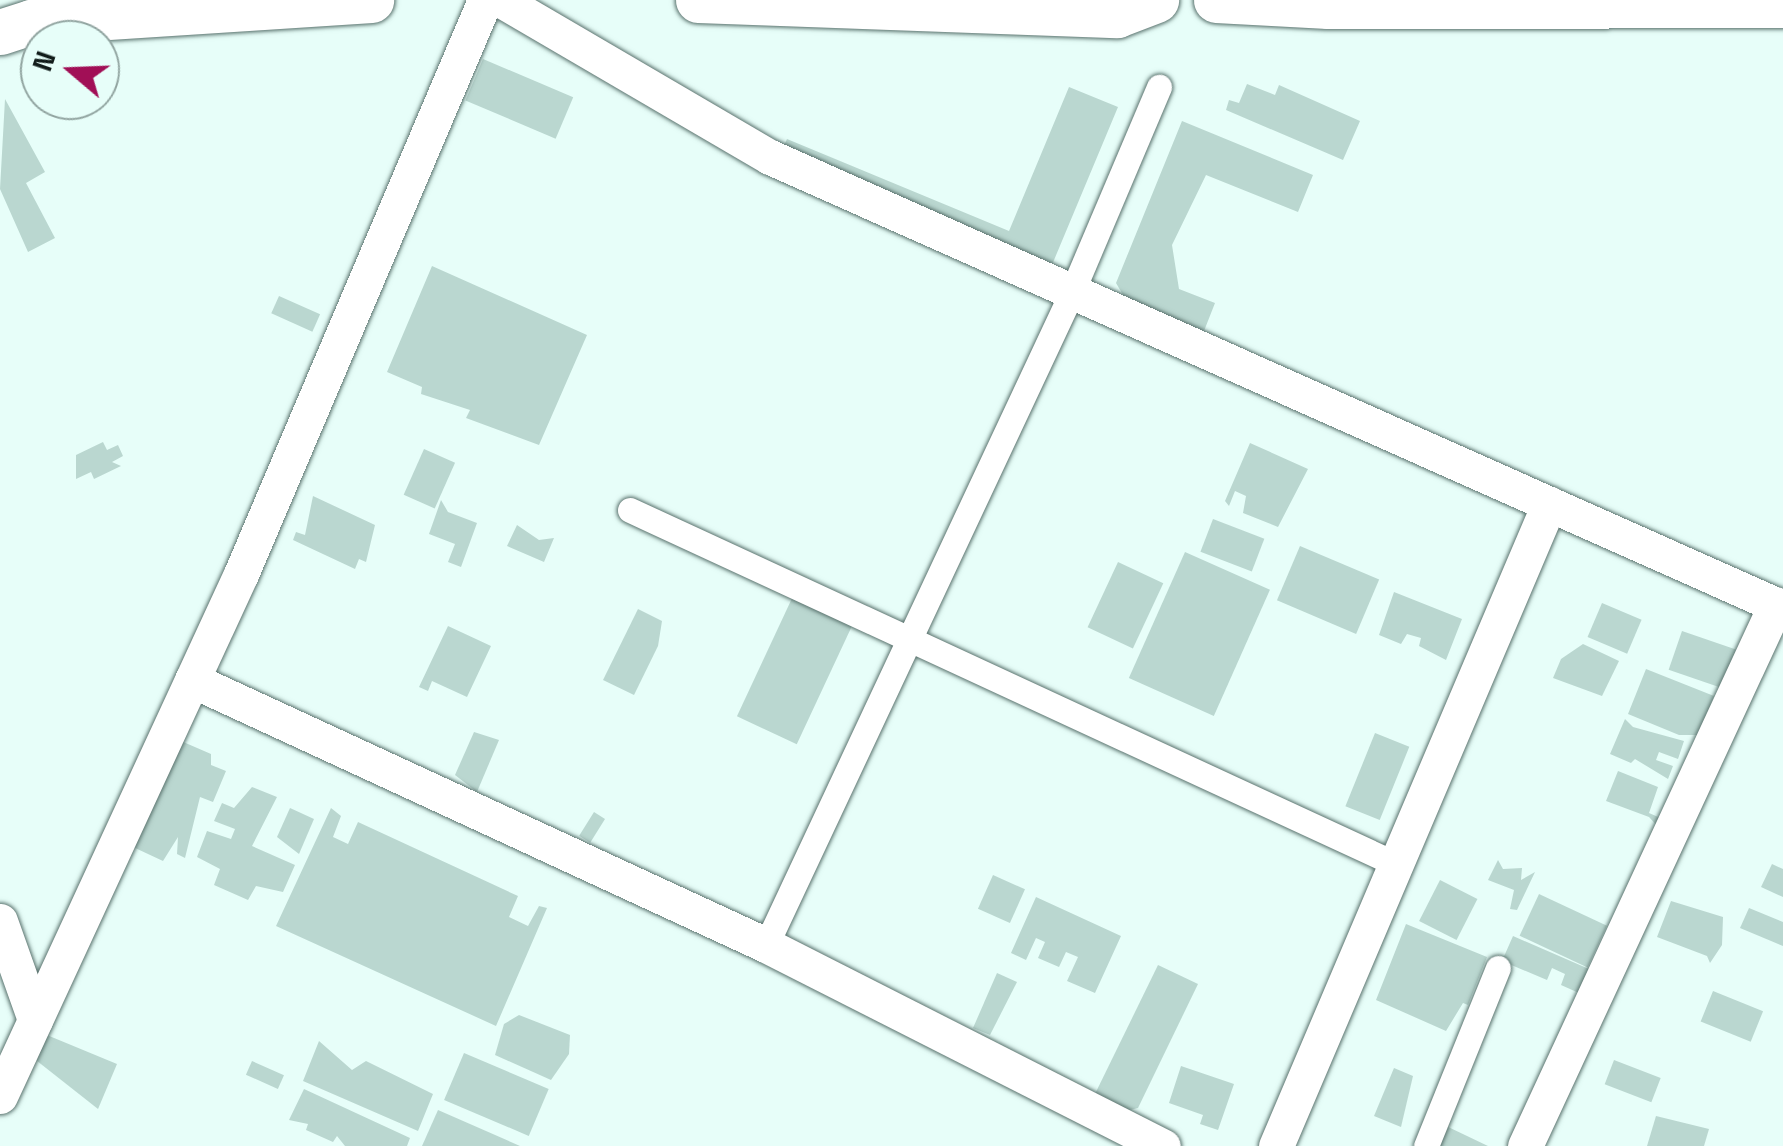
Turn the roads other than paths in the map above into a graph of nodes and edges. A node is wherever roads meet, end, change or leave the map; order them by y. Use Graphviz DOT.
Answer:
graph roads {
  1 [pos="11,0"];
  2 [pos="371,0"];
  3 [pos="485,0"];
  4 [pos="501,0"];
  5 [pos="698,0"];
  6 [pos="1156,0"];
  7 [pos="1216,0"];
  8 [pos="1783,5"];
  9 [pos="0,21"];
  10 [pos="0,32"];
  11 [pos="1159,87"];
  12 [pos="1072,292"];
  13 [pos="1550,504"];
  14 [pos="630,510"];
  15 [pos="1779,606"];
  16 [pos="908,640"];
  17 [pos="192,680"];
  18 [pos="1400,866"];
  19 [pos="0,921"];
  20 [pos="766,945"];
  21 [pos="1498,968"];
  22 [pos="35,1020"];
  23 [pos="0,1096"];
  24 [pos="1163,1146"];
  25 [pos="1276,1146"];
  26 [pos="1426,1146"];
  27 [pos="1525,1146"];
  1 -- 9 [label="main road"];
  2 -- 10 [label="highway"];
  3 -- 17 [label="main road"];
  4 -- 12 [label="main road"];
  5 -- 6 [label="highway"];
  7 -- 8 [label="highway"];
  11 -- 12 [label="street"];
  12 -- 13 [label="main road"];
  12 -- 16 [label="street"];
  13 -- 15 [label="main road"];
  13 -- 18 [label="main road"];
  14 -- 16 [label="street"];
  15 -- 27 [label="main road"];
  16 -- 18 [label="street"];
  16 -- 20 [label="street"];
  17 -- 20 [label="main road"];
  17 -- 22 [label="main road"];
  18 -- 25 [label="main road"];
  19 -- 22 [label="main road"];
  20 -- 24 [label="main road"];
  21 -- 26 [label="street"];
  22 -- 23 [label="main road"];
}
